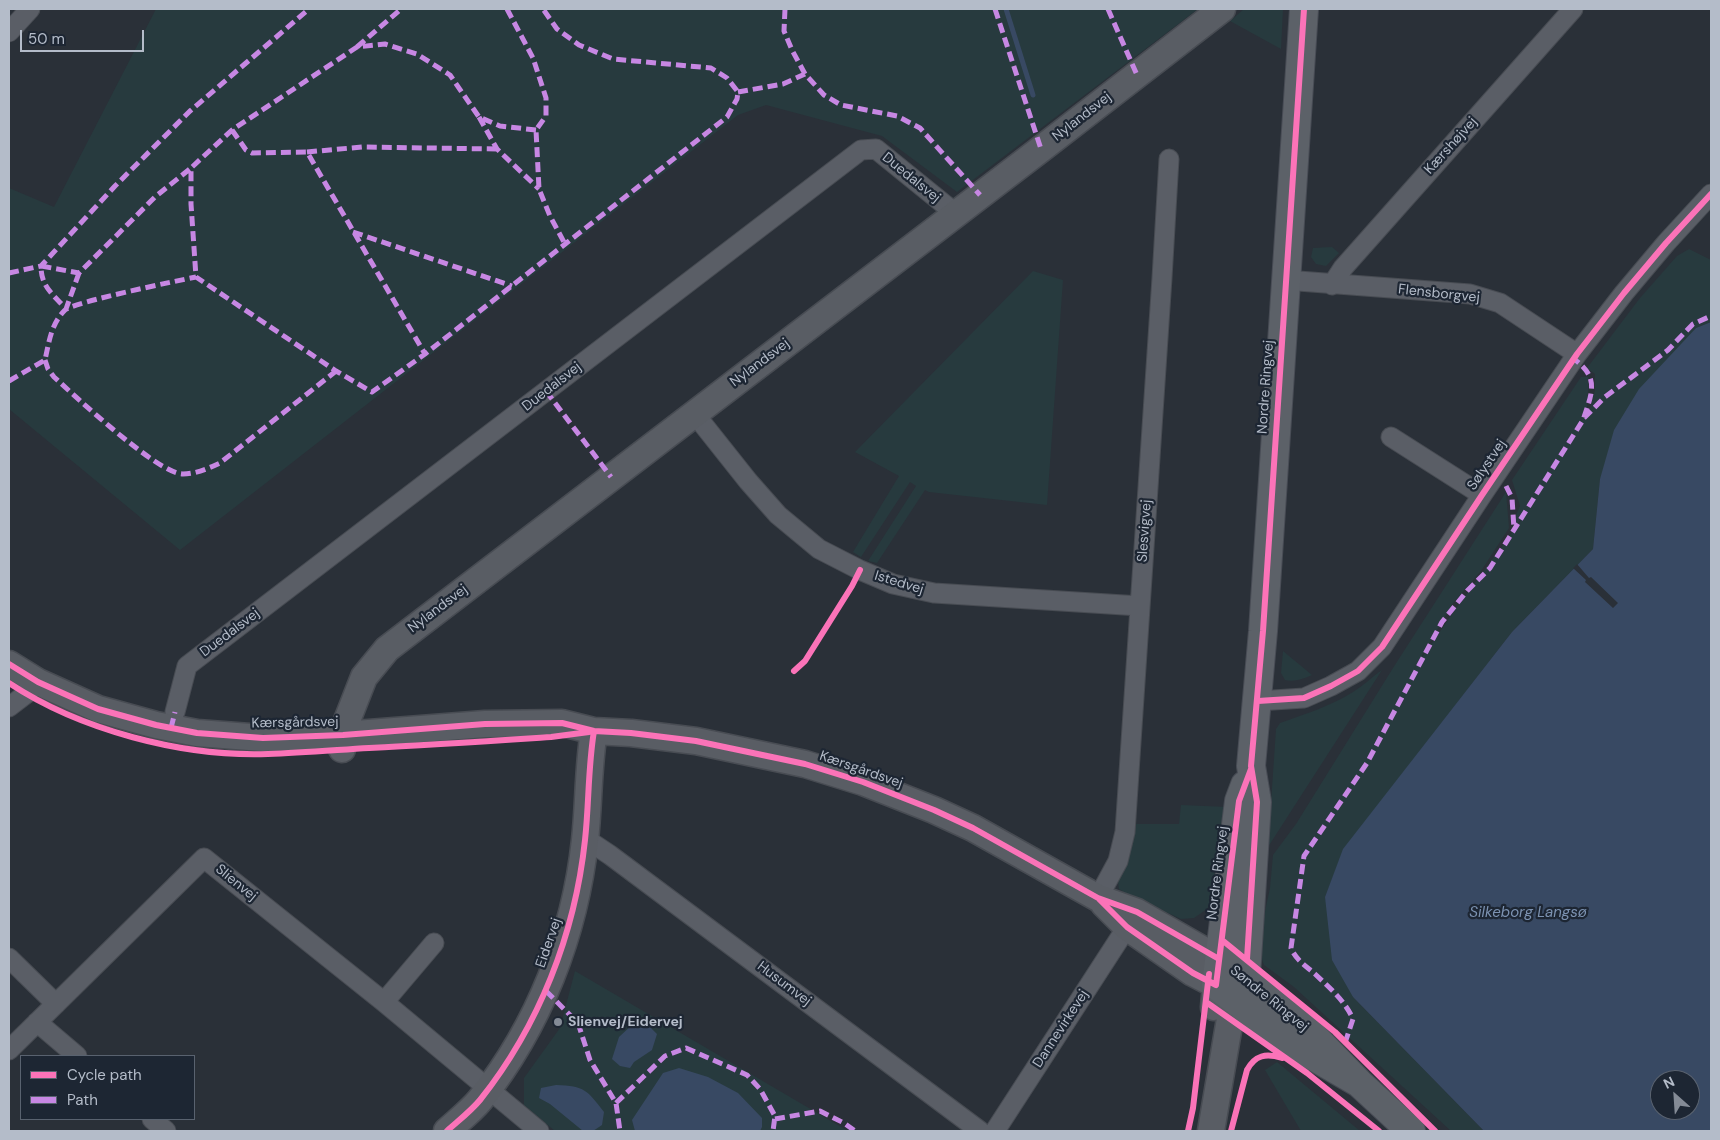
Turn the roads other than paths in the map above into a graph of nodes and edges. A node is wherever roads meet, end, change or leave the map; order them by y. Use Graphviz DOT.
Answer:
graph roads {
  1 [pos="30,9"];
  2 [pos="1222,9"];
  3 [pos="1304,9"];
  4 [pos="1573,9"];
  5 [pos="9,32"];
  6 [pos="1169,159"];
  7 [pos="1711,194"];
  8 [pos="955,214"];
  9 [pos="1285,280"];
  10 [pos="1332,285"];
  11 [pos="1577,354"];
  12 [pos="694,413"];
  13 [pos="1391,437"];
  14 [pos="1482,495"];
  15 [pos="1140,606"];
  16 [pos="9,664"];
  17 [pos="20,691"];
  18 [pos="1258,701"];
  19 [pos="175,712"];
  20 [pos="594,731"];
  21 [pos="343,742"];
  22 [pos="1251,766"];
  23 [pos="586,840"];
  24 [pos="1098,898"];
  25 [pos="1127,927"];
  26 [pos="434,943"];
  27 [pos="9,958"];
  28 [pos="1231,982"];
  29 [pos="384,1002"];
  30 [pos="56,1004"];
  31 [pos="37,1022"];
  32 [pos="9,1050"];
  33 [pos="76,1055"];
  34 [pos="488,1088"];
  35 [pos="153,1120"];
  36 [pos="166,1131"];
  37 [pos="447,1131"];
  38 [pos="539,1131"];
  39 [pos="980,1131"];
  40 [pos="995,1131"];
  41 [pos="1196,1131"];
  42 [pos="1210,1131"];
  43 [pos="1217,1131"];
  44 [pos="1411,1131"];
  1 -- 5 [label="street"];
  2 -- 8 [label="street, Nylandsvej"];
  3 -- 9 [label="main road, Nordre Ringvej"];
  4 -- 10 [label="street, Kærshøjvej"];
  6 -- 15 [label="street, Slesvigvej"];
  7 -- 11 [label="street, Sølystvej"];
  8 -- 12 [label="street, Nylandsvej"];
  8 -- 19 [label="street, Duedalsvej"];
  9 -- 10 [label="street, Flensborgvej"];
  9 -- 18 [label="main road, Nordre Ringvej"];
  10 -- 11 [label="street, Flensborgvej"];
  11 -- 14 [label="street, Sølystvej"];
  12 -- 15 [label="street, Istedvej"];
  12 -- 21 [label="street, Nylandsvej"];
  13 -- 14 [label="street, Sølystvej"];
  14 -- 18 [label="street, Sølystvej"];
  15 -- 24 [label="street, Slesvigvej"];
  16 -- 17 [label="street, Kærsgårdsvej"];
  17 -- 21 [label="street, Kærsgårdsvej"];
  18 -- 22 [label="main road, Nordre Ringvej"];
  20 -- 21 [label="street, Kærsgårdsvej"];
  20 -- 23 [label="street, Eidervej"];
  20 -- 24 [label="street, Kærsgårdsvej"];
  22 -- 28 [label="main road, Nordre Ringvej"];
  22 -- 28 [label="main road, Nordre Ringvej"];
  23 -- 34 [label="street, Eidervej"];
  23 -- 39 [label="street, Husumvej"];
  24 -- 25 [label="street, Kærsgårdsvej"];
  24 -- 28 [label="street, Kærsgårdsvej"];
  25 -- 28 [label="street, Kærsgårdsvej"];
  25 -- 40 [label="street, Dannevirkevej"];
  26 -- 29 [label="street"];
  27 -- 30 [label="street"];
  28 -- 41 [label="street"];
  28 -- 42 [label="street"];
  28 -- 43 [label="street"];
  28 -- 44 [label="main road, Søndre Ringvej"];
  29 -- 30 [label="street, Slienvej"];
  29 -- 34 [label="street, Slienvej"];
  30 -- 31 [label="street, Slienvej"];
  31 -- 32 [label="street, Slienvej"];
  31 -- 33 [label="street"];
  34 -- 37 [label="street, Eidervej"];
  34 -- 38 [label="street, Slienvej"];
  35 -- 36 [label="street"];
}
